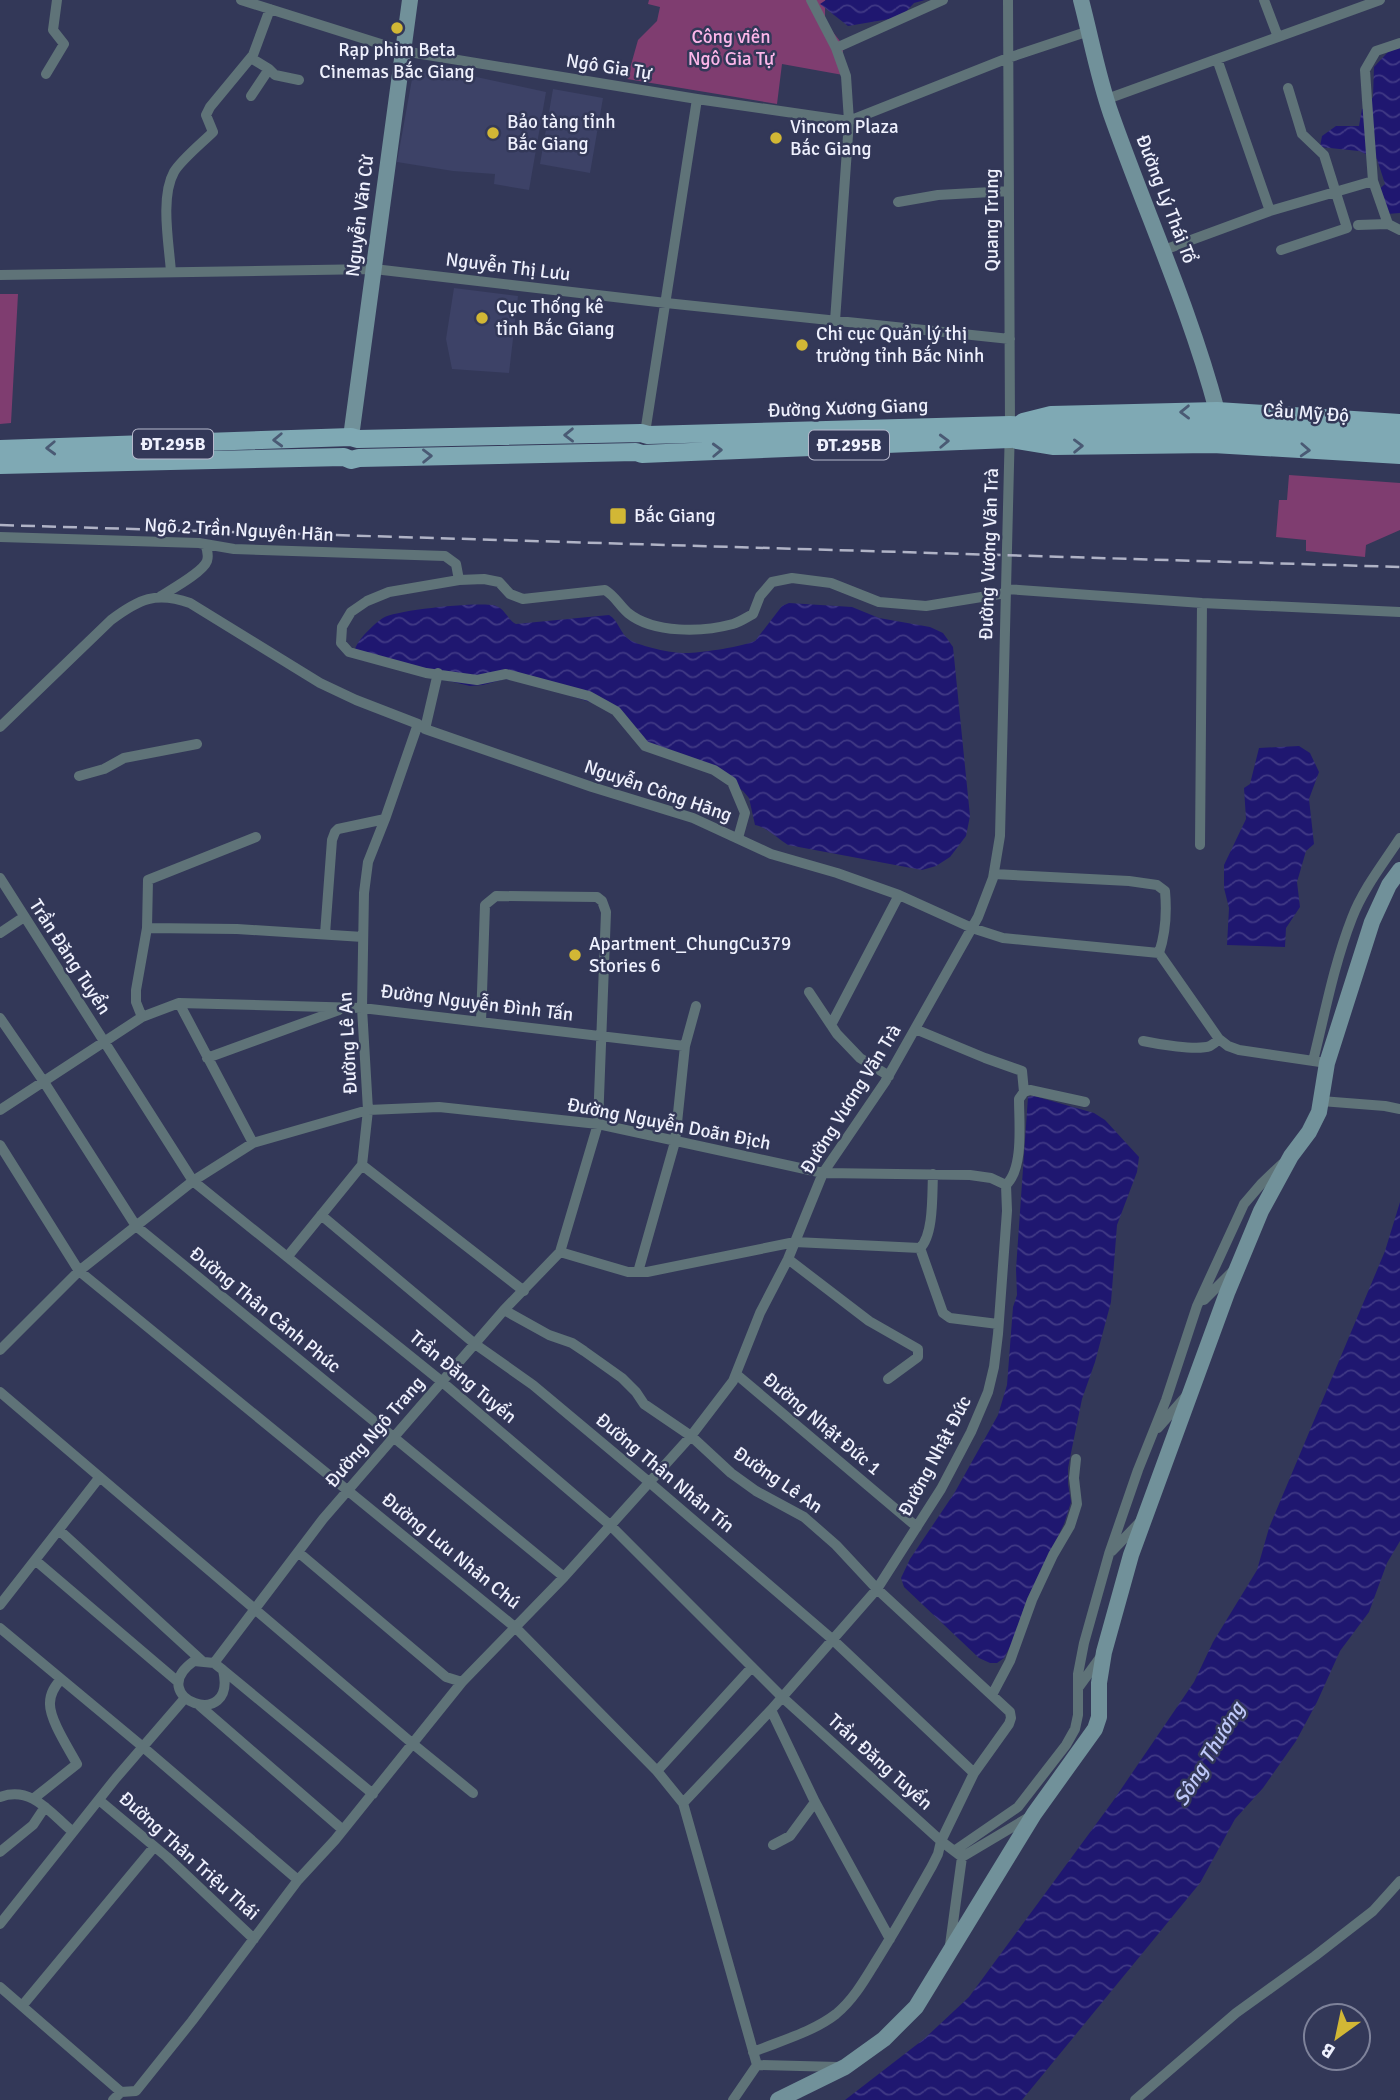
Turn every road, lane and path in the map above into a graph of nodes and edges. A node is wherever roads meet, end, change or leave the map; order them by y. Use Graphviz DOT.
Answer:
graph roads {
  1 [pos="57,0"];
  2 [pos="241,0"];
  3 [pos="410,0"];
  4 [pos="811,0"];
  5 [pos="943,0"];
  6 [pos="1009,0"];
  7 [pos="1081,0"];
  8 [pos="1264,0"];
  9 [pos="1380,0"];
  10 [pos="270,9"];
  11 [pos="1089,31"];
  12 [pos="1278,37"];
  13 [pos="1400,43"];
  14 [pos="836,48"];
  15 [pos="403,51"];
  16 [pos="251,58"];
  17 [pos="1008,58"];
  18 [pos="1217,59"];
  19 [pos="269,69"];
  20 [pos="46,75"];
  21 [pos="299,80"];
  22 [pos="1288,88"];
  23 [pos="251,96"];
  24 [pos="697,99"];
  25 [pos="1107,99"];
  26 [pos="849,121"];
  27 [pos="1373,181"];
  28 [pos="1009,191"];
  29 [pos="1337,192"];
  30 [pos="898,202"];
  31 [pos="1270,211"];
  32 [pos="1388,224"];
  33 [pos="1358,225"];
  34 [pos="1400,230"];
  35 [pos="1164,250"];
  36 [pos="1281,250"];
  37 [pos="374,269"];
  38 [pos="170,272"];
  39 [pos="0,275"];
  40 [pos="666,303"];
  41 [pos="835,321"];
  42 [pos="1010,339"];
  43 [pos="1217,411"];
  44 [pos="1400,423"];
  45 [pos="1208,428"];
  46 [pos="1010,432"];
  47 [pos="352,438"];
  48 [pos="643,441"];
  49 [pos="1400,441"];
  50 [pos="0,449"];
  51 [pos="1400,455"];
  52 [pos="351,458"];
  53 [pos="0,465"];
  54 [pos="0,537"];
  55 [pos="205,544"];
  56 [pos="459,580"];
  57 [pos="1006,591"];
  58 [pos="159,597"];
  59 [pos="1202,603"];
  60 [pos="1400,612"];
  61 [pos="438,673"];
  62 [pos="0,727"];
  63 [pos="421,727"];
  64 [pos="197,744"];
  65 [pos="79,776"];
  66 [pos="385,819"];
  67 [pos="256,837"];
  68 [pos="738,838"];
  69 [pos="1400,838"];
  70 [pos="1200,845"];
  71 [pos="1400,870"];
  72 [pos="994,874"];
  73 [pos="0,878"];
  74 [pos="899,895"];
  75 [pos="24,918"];
  76 [pos="147,928"];
  77 [pos="972,928"];
  78 [pos="0,933"];
  79 [pos="325,934"];
  80 [pos="363,937"];
  81 [pos="1159,953"];
  82 [pos="808,992"];
  83 [pos="178,1003"];
  84 [pos="696,1006"];
  85 [pos="345,1007"];
  86 [pos="362,1008"];
  87 [pos="142,1017"];
  88 [pos="0,1018"];
  89 [pos="481,1021"];
  90 [pos="831,1025"];
  91 [pos="915,1029"];
  92 [pos="601,1036"];
  93 [pos="1219,1039"];
  94 [pos="1143,1041"];
  95 [pos="105,1043"];
  96 [pos="685,1046"];
  97 [pos="207,1058"];
  98 [pos="1320,1062"];
  99 [pos="889,1076"];
  100 [pos="44,1082"];
  101 [pos="1024,1091"];
  102 [pos="1321,1101"];
  103 [pos="1085,1102"];
  104 [pos="1400,1109"];
  105 [pos="0,1110"];
  106 [pos="369,1110"];
  107 [pos="598,1124"];
  108 [pos="675,1142"];
  109 [pos="253,1143"];
  110 [pos="0,1145"];
  111 [pos="1291,1156"];
  112 [pos="362,1165"];
  113 [pos="823,1173"];
  114 [pos="933,1174"];
  115 [pos="193,1181"];
  116 [pos="1006,1185"];
  117 [pos="321,1215"];
  118 [pos="136,1226"];
  119 [pos="795,1242"];
  120 [pos="920,1248"];
  121 [pos="560,1252"];
  122 [pos="288,1256"];
  123 [pos="788,1259"];
  124 [pos="1239,1265"];
  125 [pos="79,1271"];
  126 [pos="638,1272"];
  127 [pos="524,1292"];
  128 [pos="1197,1306"];
  129 [pos="504,1310"];
  130 [pos="998,1324"];
  131 [pos="475,1344"];
  132 [pos="0,1350"];
  133 [pos="736,1374"];
  134 [pos="888,1379"];
  135 [pos="441,1381"];
  136 [pos="1191,1390"];
  137 [pos="0,1392"];
  138 [pos="1152,1435"];
  139 [pos="691,1436"];
  140 [pos="393,1438"];
  141 [pos="1076,1460"];
  142 [pos="100,1478"];
  143 [pos="649,1482"];
  144 [pos="348,1490"];
  145 [pos="1144,1517"];
  146 [pos="610,1525"];
  147 [pos="917,1527"];
  148 [pos="59,1530"];
  149 [pos="298,1552"];
  150 [pos="1109,1554"];
  151 [pos="35,1560"];
  152 [pos="564,1577"];
  153 [pos="877,1589"];
  154 [pos="0,1605"];
  155 [pos="255,1608"];
  156 [pos="0,1628"];
  157 [pos="516,1628"];
  158 [pos="832,1639"];
  159 [pos="1104,1653"];
  160 [pos="213,1665"];
  161 [pos="752,1667"];
  162 [pos="61,1679"];
  163 [pos="177,1681"];
  164 [pos="462,1682"];
  165 [pos="1078,1688"];
  166 [pos="992,1695"];
  167 [pos="781,1696"];
  168 [pos="185,1698"];
  169 [pos="200,1706"];
  170 [pos="771,1710"];
  171 [pos="413,1744"];
  172 [pos="143,1746"];
  173 [pos="657,1771"];
  174 [pos="974,1773"];
  175 [pos="473,1793"];
  176 [pos="373,1794"];
  177 [pos="0,1797"];
  178 [pos="33,1798"];
  179 [pos="99,1800"];
  180 [pos="815,1802"];
  181 [pos="683,1803"];
  182 [pos="45,1807"];
  183 [pos="1034,1814"];
  184 [pos="343,1830"];
  185 [pos="73,1832"];
  186 [pos="941,1841"];
  187 [pos="773,1845"];
  188 [pos="154,1847"];
  189 [pos="0,1852"];
  190 [pos="958,1854"];
  191 [pos="298,1880"];
  192 [pos="1400,1881"];
  193 [pos="0,1924"];
  194 [pos="254,1939"];
  195 [pos="890,1939"];
  196 [pos="949,1953"];
  197 [pos="0,1987"];
  198 [pos="22,2006"];
  199 [pos="753,2052"];
  200 [pos="757,2065"];
  201 [pos="845,2067"];
  202 [pos="117,2096"];
  203 [pos="733,2100"];
  204 [pos="778,2100"];
  205 [pos="1135,2100"];
  1 -- 20 [label="street"];
  2 -- 10 [label="street, Ngô Gia Tự"];
  3 -- 15 [label="street, Nguyễn Văn Cừ"];
  4 -- 14 [label="street"];
  5 -- 14 [label="street"];
  6 -- 17 [label="street, Quang Trung"];
  7 -- 11 [label="street, Đường Lý Thái Tổ"];
  8 -- 12 [label="street"];
  9 -- 12 [label="street"];
  10 -- 15 [label="street, Ngô Gia Tự"];
  10 -- 16 [label="street"];
  11 -- 17 [label="street, Ngô Gia Tự"];
  11 -- 25 [label="street, Đường Lý Thái Tổ"];
  12 -- 18 [label="street"];
  13 -- 27 [label="street"];
  14 -- 26 [label="street"];
  15 -- 24 [label="street, Ngô Gia Tự"];
  15 -- 37 [label="street, Nguyễn Văn Cừ"];
  16 -- 19 [label="street"];
  16 -- 38 [label="street"];
  17 -- 26 [label="street, Ngô Gia Tự"];
  17 -- 28 [label="street, Quang Trung"];
  18 -- 25 [label="street"];
  18 -- 31 [label="street"];
  19 -- 21 [label="street"];
  19 -- 23 [label="street"];
  22 -- 29 [label="street"];
  24 -- 26 [label="street, Ngô Gia Tự"];
  24 -- 40 [label="street"];
  25 -- 35 [label="street, Đường Lý Thái Tổ"];
  26 -- 41 [label="street"];
  27 -- 29 [label="street"];
  27 -- 32 [label="street"];
  28 -- 30 [label="street"];
  28 -- 42 [label="street, Quang Trung"];
  29 -- 31 [label="street"];
  29 -- 36 [label="street"];
  31 -- 35 [label="street"];
  32 -- 33 [label="street"];
  32 -- 34 [label="street"];
  35 -- 43 [label="street, Đường Lý Thái Tổ"];
  37 -- 38 [label="street, Nguyễn Thị Lưu"];
  37 -- 40 [label="street, Nguyễn Thị Lưu"];
  37 -- 47 [label="street, Nguyễn Văn Cừ"];
  38 -- 39 [label="street, Nguyễn Thị Lưu"];
  40 -- 41 [label="street, Nguyễn Thị Lưu"];
  40 -- 48 [label="street"];
  41 -- 42 [label="street, Nguyễn Thị Lưu"];
  42 -- 46 [label="street, Quang Trung"];
  43 -- 44 [label="main road"];
  43 -- 46 [label="main road, one-way"];
  45 -- 46 [label="main road, Đường Xương Giang / ĐT.295B"];
  45 -- 49 [label="main road, Cầu Mỹ Độ / ĐT.295B"];
  46 -- 48 [label="main road, Đường Xương Giang / ĐT.295B"];
  46 -- 51 [label="main road, one-way"];
  46 -- 57 [label="street, Đường Vương Văn Trà"];
  48 -- 47 [label="main road, Đường Xương Giang / ĐT.295B, one-way"];
  47 -- 50 [label="main road, Đường Xương Giang / ĐT.295B, one-way"];
  47 -- 52 [label="main road"];
  52 -- 48 [label="main road, Đường Xương Giang / ĐT.295B, one-way"];
  52 -- 53 [label="main road, Đường Xương Giang / ĐT.295B"];
  54 -- 55 [label="street, Ngõ 2 Trần Nguyên Hãn"];
  55 -- 56 [label="street, Ngõ 2 Trần Nguyên Hãn"];
  55 -- 58 [label="street"];
  56 -- 57 [label="street"];
  56 -- 61 [label="street"];
  57 -- 59 [label="street"];
  57 -- 72 [label="street, Đường Vương Văn Trà"];
  58 -- 62 [label="street"];
  58 -- 63 [label="street, Nguyễn Công Hãng"];
  59 -- 60 [label="street"];
  59 -- 70 [label="street"];
  61 -- 63 [label="street, Đường Lê An"];
  61 -- 68 [label="street"];
  63 -- 66 [label="street, Đường Lê An"];
  63 -- 68 [label="street, Nguyễn Công Hãng"];
  64 -- 65 [label="street"];
  66 -- 79 [label="street"];
  66 -- 80 [label="street, Đường Lê An"];
  67 -- 76 [label="street"];
  68 -- 74 [label="street, Nguyễn Công Hãng"];
  69 -- 98 [label="street"];
  71 -- 98 [label="street"];
  72 -- 77 [label="street, Đường Vương Văn Trà"];
  72 -- 81 [label="street"];
  73 -- 75 [label="street, Trần Đăng Tuyển"];
  74 -- 77 [label="street, Nguyễn Công Hãng"];
  74 -- 90 [label="street"];
  75 -- 78 [label="street"];
  75 -- 95 [label="street, Trần Đăng Tuyển"];
  76 -- 79 [label="street"];
  76 -- 87 [label="street"];
  77 -- 81 [label="street, Nguyễn Công Hãng"];
  77 -- 91 [label="street, Đường Vương Văn Trà"];
  79 -- 80 [label="street"];
  80 -- 86 [label="street, Đường Lê An"];
  81 -- 93 [label="street"];
  82 -- 90 [label="street"];
  83 -- 85 [label="street, Đường Nguyễn Đình Tấn"];
  83 -- 87 [label="street, Đường Nguyễn Đình Tấn"];
  83 -- 97 [label="street"];
  84 -- 96 [label="street"];
  85 -- 86 [label="street, Đường Nguyễn Đình Tấn"];
  85 -- 97 [label="street"];
  86 -- 89 [label="street, Đường Nguyễn Đình Tấn"];
  86 -- 106 [label="street, Đường Lê An"];
  87 -- 95 [label="street, Đường Nguyễn Đình Tấn"];
  88 -- 100 [label="street, Đường Thân Cảnh Phúc"];
  89 -- 92 [label="street, Đường Nguyễn Đình Tấn"];
  89 -- 92 [label="street, Đường Ngô Trang"];
  90 -- 99 [label="street"];
  91 -- 99 [label="street, Đường Vương Văn Trà"];
  91 -- 101 [label="street"];
  92 -- 96 [label="street, Đường Nguyễn Đình Tấn"];
  92 -- 107 [label="street, Đường Ngô Trang"];
  93 -- 94 [label="street"];
  93 -- 98 [label="street"];
  95 -- 100 [label="street, Đường Nguyễn Đình Tấn"];
  95 -- 115 [label="street, Trần Đăng Tuyển"];
  96 -- 108 [label="street"];
  97 -- 109 [label="street"];
  98 -- 102 [label="street"];
  99 -- 113 [label="street, Đường Vương Văn Trà"];
  100 -- 105 [label="street, Đường Nguyễn Đình Tấn"];
  100 -- 118 [label="street, Đường Thân Cảnh Phúc"];
  101 -- 103 [label="street"];
  101 -- 116 [label="street"];
  102 -- 104 [label="street"];
  102 -- 111 [label="street"];
  106 -- 107 [label="street, Đường Nguyễn Doãn Địch"];
  106 -- 109 [label="street, Đường Nguyễn Doãn Địch"];
  106 -- 112 [label="street, Đường Lê An"];
  107 -- 108 [label="street, Đường Nguyễn Doãn Địch"];
  107 -- 121 [label="street, Đường Ngô Trang"];
  108 -- 113 [label="street, Đường Nguyễn Doãn Địch"];
  108 -- 126 [label="street"];
  109 -- 115 [label="street, Đường Nguyễn Doãn Địch"];
  110 -- 125 [label="street, Đường Lưu Nhân Chú"];
  111 -- 124 [label="street"];
  111 -- 128 [label="street"];
  112 -- 117 [label="street"];
  112 -- 127 [label="street"];
  113 -- 114 [label="street"];
  113 -- 119 [label="street, Đường Vương Văn Trà"];
  114 -- 116 [label="street"];
  114 -- 120 [label="street"];
  115 -- 118 [label="street, Đường Nguyễn Doãn Địch"];
  115 -- 122 [label="street, Trần Đăng Tuyển"];
  116 -- 130 [label="street, Đường Nhật Đức"];
  117 -- 122 [label="street"];
  117 -- 131 [label="street, Đường Thân Nhân Tín"];
  118 -- 125 [label="street, Đường Nguyễn Doãn Địch"];
  118 -- 140 [label="street, Đường Thân Cảnh Phúc"];
  119 -- 120 [label="street"];
  119 -- 123 [label="street, Đường Vương Văn Trà"];
  119 -- 126 [label="street"];
  120 -- 130 [label="street"];
  121 -- 126 [label="street"];
  121 -- 127 [label="street, Đường Ngô Trang"];
  122 -- 135 [label="street, Trần Đăng Tuyển"];
  123 -- 133 [label="street, Đường Vương Văn Trà"];
  123 -- 134 [label="street"];
  124 -- 128 [label="street"];
  124 -- 136 [label="street"];
  125 -- 132 [label="street, Đường Nguyễn Doãn Địch"];
  125 -- 144 [label="street, Đường Lưu Nhân Chú"];
  127 -- 129 [label="street, Đường Ngô Trang"];
  128 -- 138 [label="street"];
  129 -- 131 [label="street, Đường Ngô Trang"];
  129 -- 139 [label="street, Đường Lê An"];
  130 -- 147 [label="street, Đường Nhật Đức"];
  131 -- 135 [label="street, Đường Ngô Trang"];
  131 -- 143 [label="street, Đường Thân Nhân Tín"];
  133 -- 139 [label="street, Đường Vương Văn Trà"];
  133 -- 147 [label="street, Đường Nhật Đức 1"];
  135 -- 140 [label="street, Đường Ngô Trang"];
  135 -- 146 [label="street, Trần Đăng Tuyển"];
  136 -- 138 [label="street"];
  136 -- 145 [label="street"];
  137 -- 142 [label="street"];
  138 -- 150 [label="street"];
  139 -- 143 [label="street, Đường Vương Văn Trà"];
  139 -- 153 [label="street, Đường Lê An"];
  140 -- 144 [label="street, Đường Ngô Trang"];
  140 -- 152 [label="street, Đường Thân Cảnh Phúc"];
  141 -- 166 [label="street"];
  142 -- 148 [label="street"];
  142 -- 155 [label="street"];
  143 -- 146 [label="street, Đường Vương Văn Trà"];
  143 -- 158 [label="street, Đường Thân Nhân Tín"];
  144 -- 149 [label="street, Đường Ngô Trang"];
  144 -- 157 [label="street, Đường Lưu Nhân Chú"];
  145 -- 150 [label="street"];
  145 -- 159 [label="street"];
  146 -- 152 [label="street, Đường Vương Văn Trà"];
  146 -- 161 [label="street, Trần Đăng Tuyển"];
  147 -- 153 [label="street, Đường Nhật Đức"];
  148 -- 151 [label="street"];
  148 -- 160 [label="street"];
  149 -- 155 [label="street, Đường Ngô Trang"];
  149 -- 164 [label="street"];
  150 -- 165 [label="street"];
  151 -- 154 [label="street"];
  151 -- 163 [label="street"];
  152 -- 157 [label="street, Đường Vương Văn Trà"];
  153 -- 158 [label="street, Đường Nhật Đức"];
  153 -- 166 [label="street, Đường Lê An"];
  155 -- 160 [label="street, Đường Ngô Trang"];
  155 -- 171 [label="street"];
  156 -- 162 [label="street"];
  157 -- 164 [label="street, Đường Vương Văn Trà"];
  157 -- 173 [label="street, Đường Lưu Nhân Chú"];
  158 -- 167 [label="street, Đường Nhật Đức"];
  158 -- 174 [label="street, Đường Thân Nhân Tín"];
  159 -- 165 [label="street"];
  159 -- 183 [label="street"];
  160 -- 163 [label="street"];
  160 -- 169 [label="street"];
  160 -- 176 [label="street"];
  161 -- 167 [label="street, Trần Đăng Tuyển"];
  161 -- 173 [label="street"];
  162 -- 172 [label="street"];
  162 -- 178 [label="street"];
  163 -- 168 [label="street"];
  164 -- 171 [label="street, Đường Vương Văn Trà"];
  165 -- 190 [label="street"];
  166 -- 174 [label="street, Đường Lê An"];
  167 -- 170 [label="street, Đường Nhật Đức"];
  167 -- 186 [label="street, Trần Đăng Tuyển"];
  168 -- 169 [label="street"];
  168 -- 172 [label="street"];
  169 -- 184 [label="street"];
  170 -- 180 [label="street"];
  170 -- 181 [label="street, Đường Nhật Đức"];
  171 -- 175 [label="street"];
  171 -- 176 [label="street, Đường Vương Văn Trà"];
  172 -- 179 [label="street"];
  172 -- 191 [label="street"];
  173 -- 181 [label="street, Đường Lưu Nhân Chú"];
  174 -- 186 [label="street"];
  176 -- 184 [label="street, Đường Vương Văn Trà"];
  177 -- 178 [label="street"];
  178 -- 182 [label="street"];
  179 -- 185 [label="street"];
  179 -- 188 [label="street, Đường Thân Triệu Thái"];
  180 -- 187 [label="street"];
  180 -- 195 [label="street"];
  181 -- 199 [label="street, Đường Lưu Nhân Chú"];
  182 -- 185 [label="street"];
  182 -- 189 [label="street"];
  183 -- 190 [label="street"];
  183 -- 196 [label="street"];
  184 -- 191 [label="street, Đường Vương Văn Trà"];
  185 -- 193 [label="street"];
  186 -- 190 [label="street, Trần Đăng Tuyển"];
  186 -- 195 [label="street"];
  188 -- 194 [label="street, Đường Thân Triệu Thái"];
  188 -- 198 [label="street"];
  190 -- 196 [label="street"];
  191 -- 194 [label="street, Đường Vương Văn Trà"];
  192 -- 205 [label="street"];
  194 -- 202 [label="street, Đường Vương Văn Trà"];
  195 -- 199 [label="street"];
  196 -- 201 [label="street"];
  197 -- 198 [label="street"];
  198 -- 202 [label="street"];
  199 -- 200 [label="street, Đường Lưu Nhân Chú"];
  200 -- 201 [label="street"];
  200 -- 203 [label="street"];
  201 -- 204 [label="street"];
}
